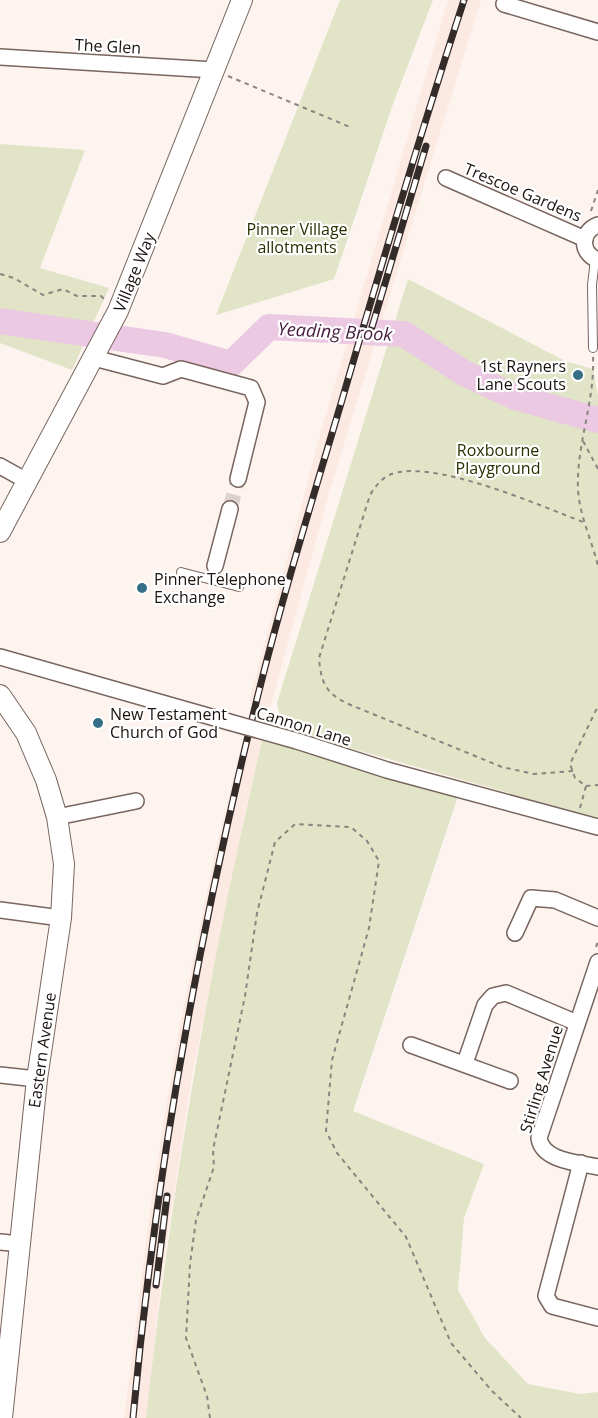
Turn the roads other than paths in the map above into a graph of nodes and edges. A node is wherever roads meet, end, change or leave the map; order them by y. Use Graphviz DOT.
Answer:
graph roads {
  1 [pos="242,0"];
  2 [pos="504,4"];
  3 [pos="598,32"];
  4 [pos="0,57"];
  5 [pos="214,70"];
  6 [pos="446,178"];
  7 [pos="598,225"];
  8 [pos="585,238"];
  9 [pos="597,259"];
  10 [pos="102,344"];
  11 [pos="593,348"];
  12 [pos="0,466"];
  13 [pos="238,479"];
  14 [pos="27,481"];
  15 [pos="230,509"];
  16 [pos="0,532"];
  17 [pos="181,572"];
  18 [pos="213,573"];
  19 [pos="240,587"];
  20 [pos="0,657"];
  21 [pos="0,695"];
  22 [pos="136,801"];
  23 [pos="57,817"];
  24 [pos="598,828"];
  25 [pos="0,910"];
  26 [pos="61,918"];
  27 [pos="598,918"];
  28 [pos="515,933"];
  29 [pos="598,962"];
  30 [pos="577,1023"];
  31 [pos="411,1045"];
  32 [pos="465,1063"];
  33 [pos="0,1075"];
  34 [pos="37,1079"];
  35 [pos="510,1081"];
  36 [pos="581,1163"];
  37 [pos="598,1167"];
  38 [pos="10,1243"];
  39 [pos="598,1318"];
  40 [pos="2,1418"];
  1 -- 5 [label="street, Village Way"];
  2 -- 3 [label="street"];
  4 -- 5 [label="street, The Glen"];
  5 -- 10 [label="street, Village Way"];
  6 -- 8 [label="street, Trescoe Gardens"];
  7 -- 8 [label="street"];
  8 -- 9 [label="street"];
  9 -- 11 [label="lane"];
  10 -- 13 [label="street"];
  10 -- 14 [label="street, Village Way"];
  12 -- 14 [label="street"];
  14 -- 16 [label="street, Village Way"];
  15 -- 18 [label="street"];
  17 -- 18 [label="lane"];
  18 -- 19 [label="lane"];
  20 -- 24 [label="street, Cannon Lane, bridge"];
  21 -- 23 [label="street, Eastern Avenue"];
  22 -- 23 [label="street"];
  23 -- 26 [label="street, Eastern Avenue"];
  25 -- 26 [label="street"];
  26 -- 34 [label="street, Eastern Avenue"];
  27 -- 28 [label="street"];
  29 -- 30 [label="street, Stirling Avenue"];
  30 -- 32 [label="street"];
  30 -- 36 [label="street, Stirling Avenue"];
  31 -- 32 [label="street"];
  32 -- 35 [label="street"];
  33 -- 34 [label="street"];
  34 -- 38 [label="street, Eastern Avenue"];
  36 -- 37 [label="street, Stirling Avenue"];
  36 -- 39 [label="street"];
  38 -- 40 [label="street, Eastern Avenue"];
}
